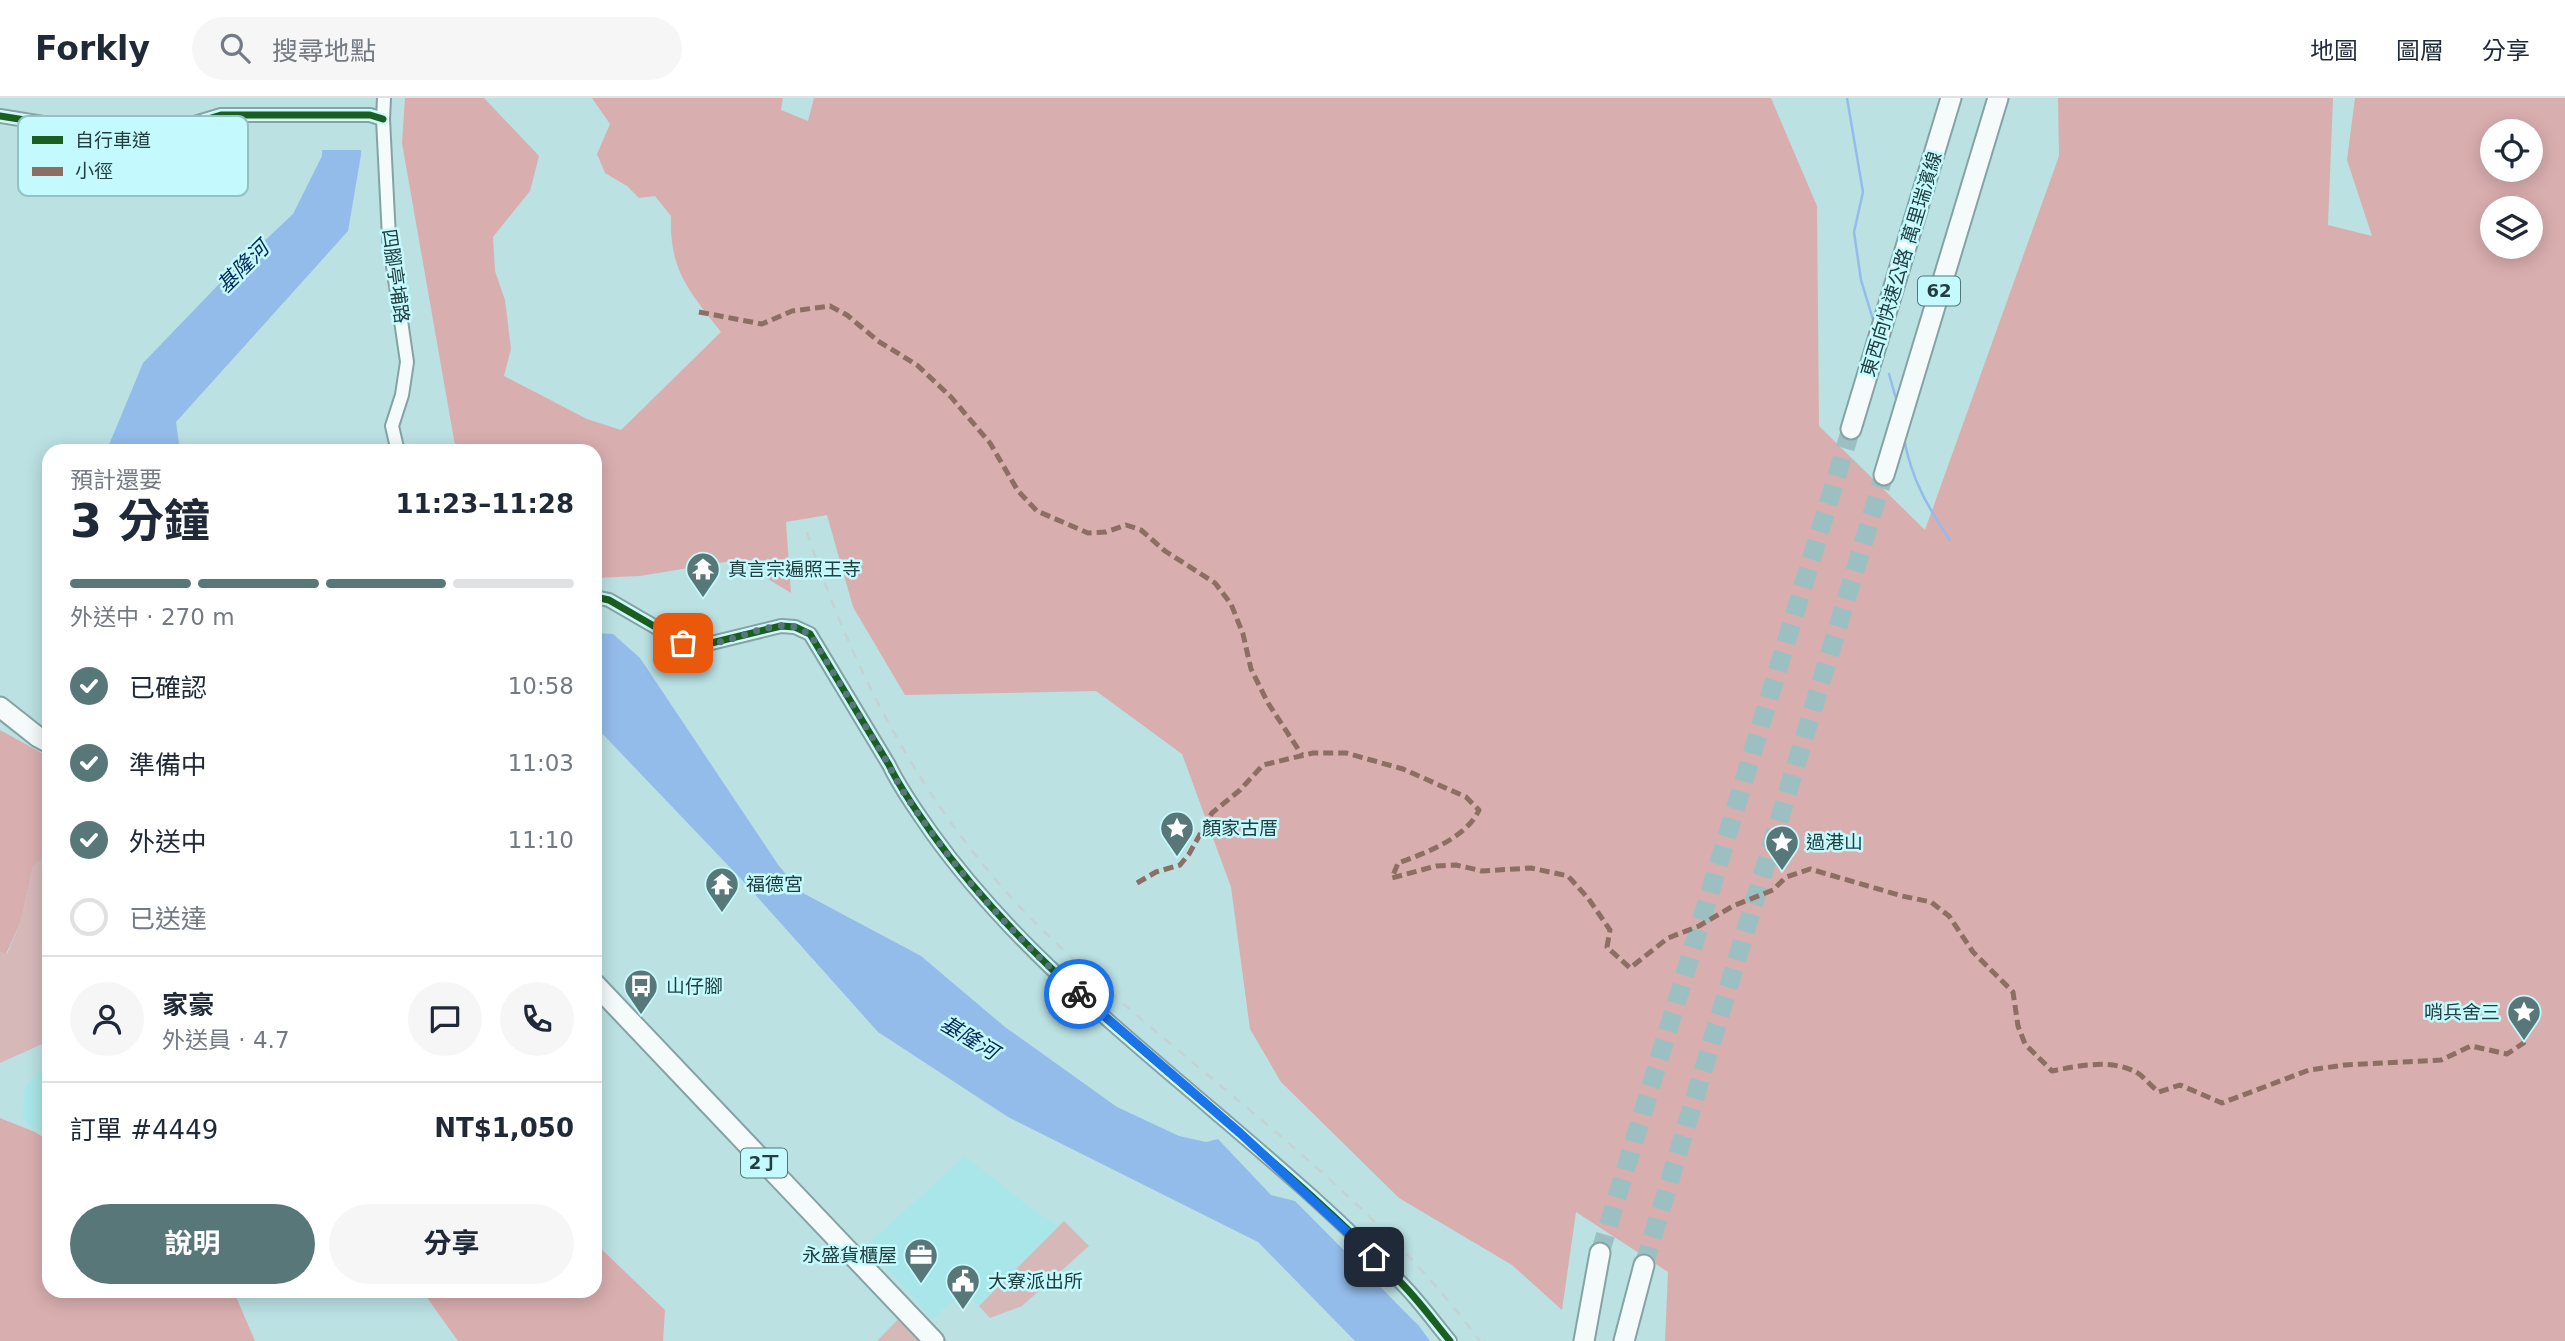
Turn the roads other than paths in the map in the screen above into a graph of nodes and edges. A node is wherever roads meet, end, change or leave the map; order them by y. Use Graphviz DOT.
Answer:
graph roads {
  1 [pos="384,98"];
  2 [pos="1951,98"];
  3 [pos="1998,98"];
  4 [pos="0,116"];
  5 [pos="218,116"];
  6 [pos="18,119"];
  7 [pos="383,119"];
  8 [pos="1851,429"];
  9 [pos="396,444"];
  10 [pos="1884,475"];
  11 [pos="602,598"];
  12 [pos="0,708"];
  13 [pos="0,718"];
  14 [pos="42,740"];
  15 [pos="42,747"];
  16 [pos="602,991"];
  17 [pos="1600,1253"];
  18 [pos="1644,1265"];
  19 [pos="933,1341"];
  20 [pos="1450,1341"];
  21 [pos="1584,1341"];
  22 [pos="1624,1341"];
  1 -- 7 [label="street, 四腳亭埔路"];
  2 -- 8 [label="main road, 東西向快速公路 萬里瑞濱線 / 62"];
  3 -- 10 [label="main road, 62"];
  4 -- 6 [label="street"];
  5 -- 7 [label="street"];
  7 -- 9 [label="street, 四腳亭埔路"];
  11 -- 20 [label="street"];
  12 -- 14 [label="main road"];
  13 -- 15 [label="main road"];
  16 -- 19 [label="main road, 2丁"];
  17 -- 21 [label="main road"];
  18 -- 22 [label="main road"];
}
